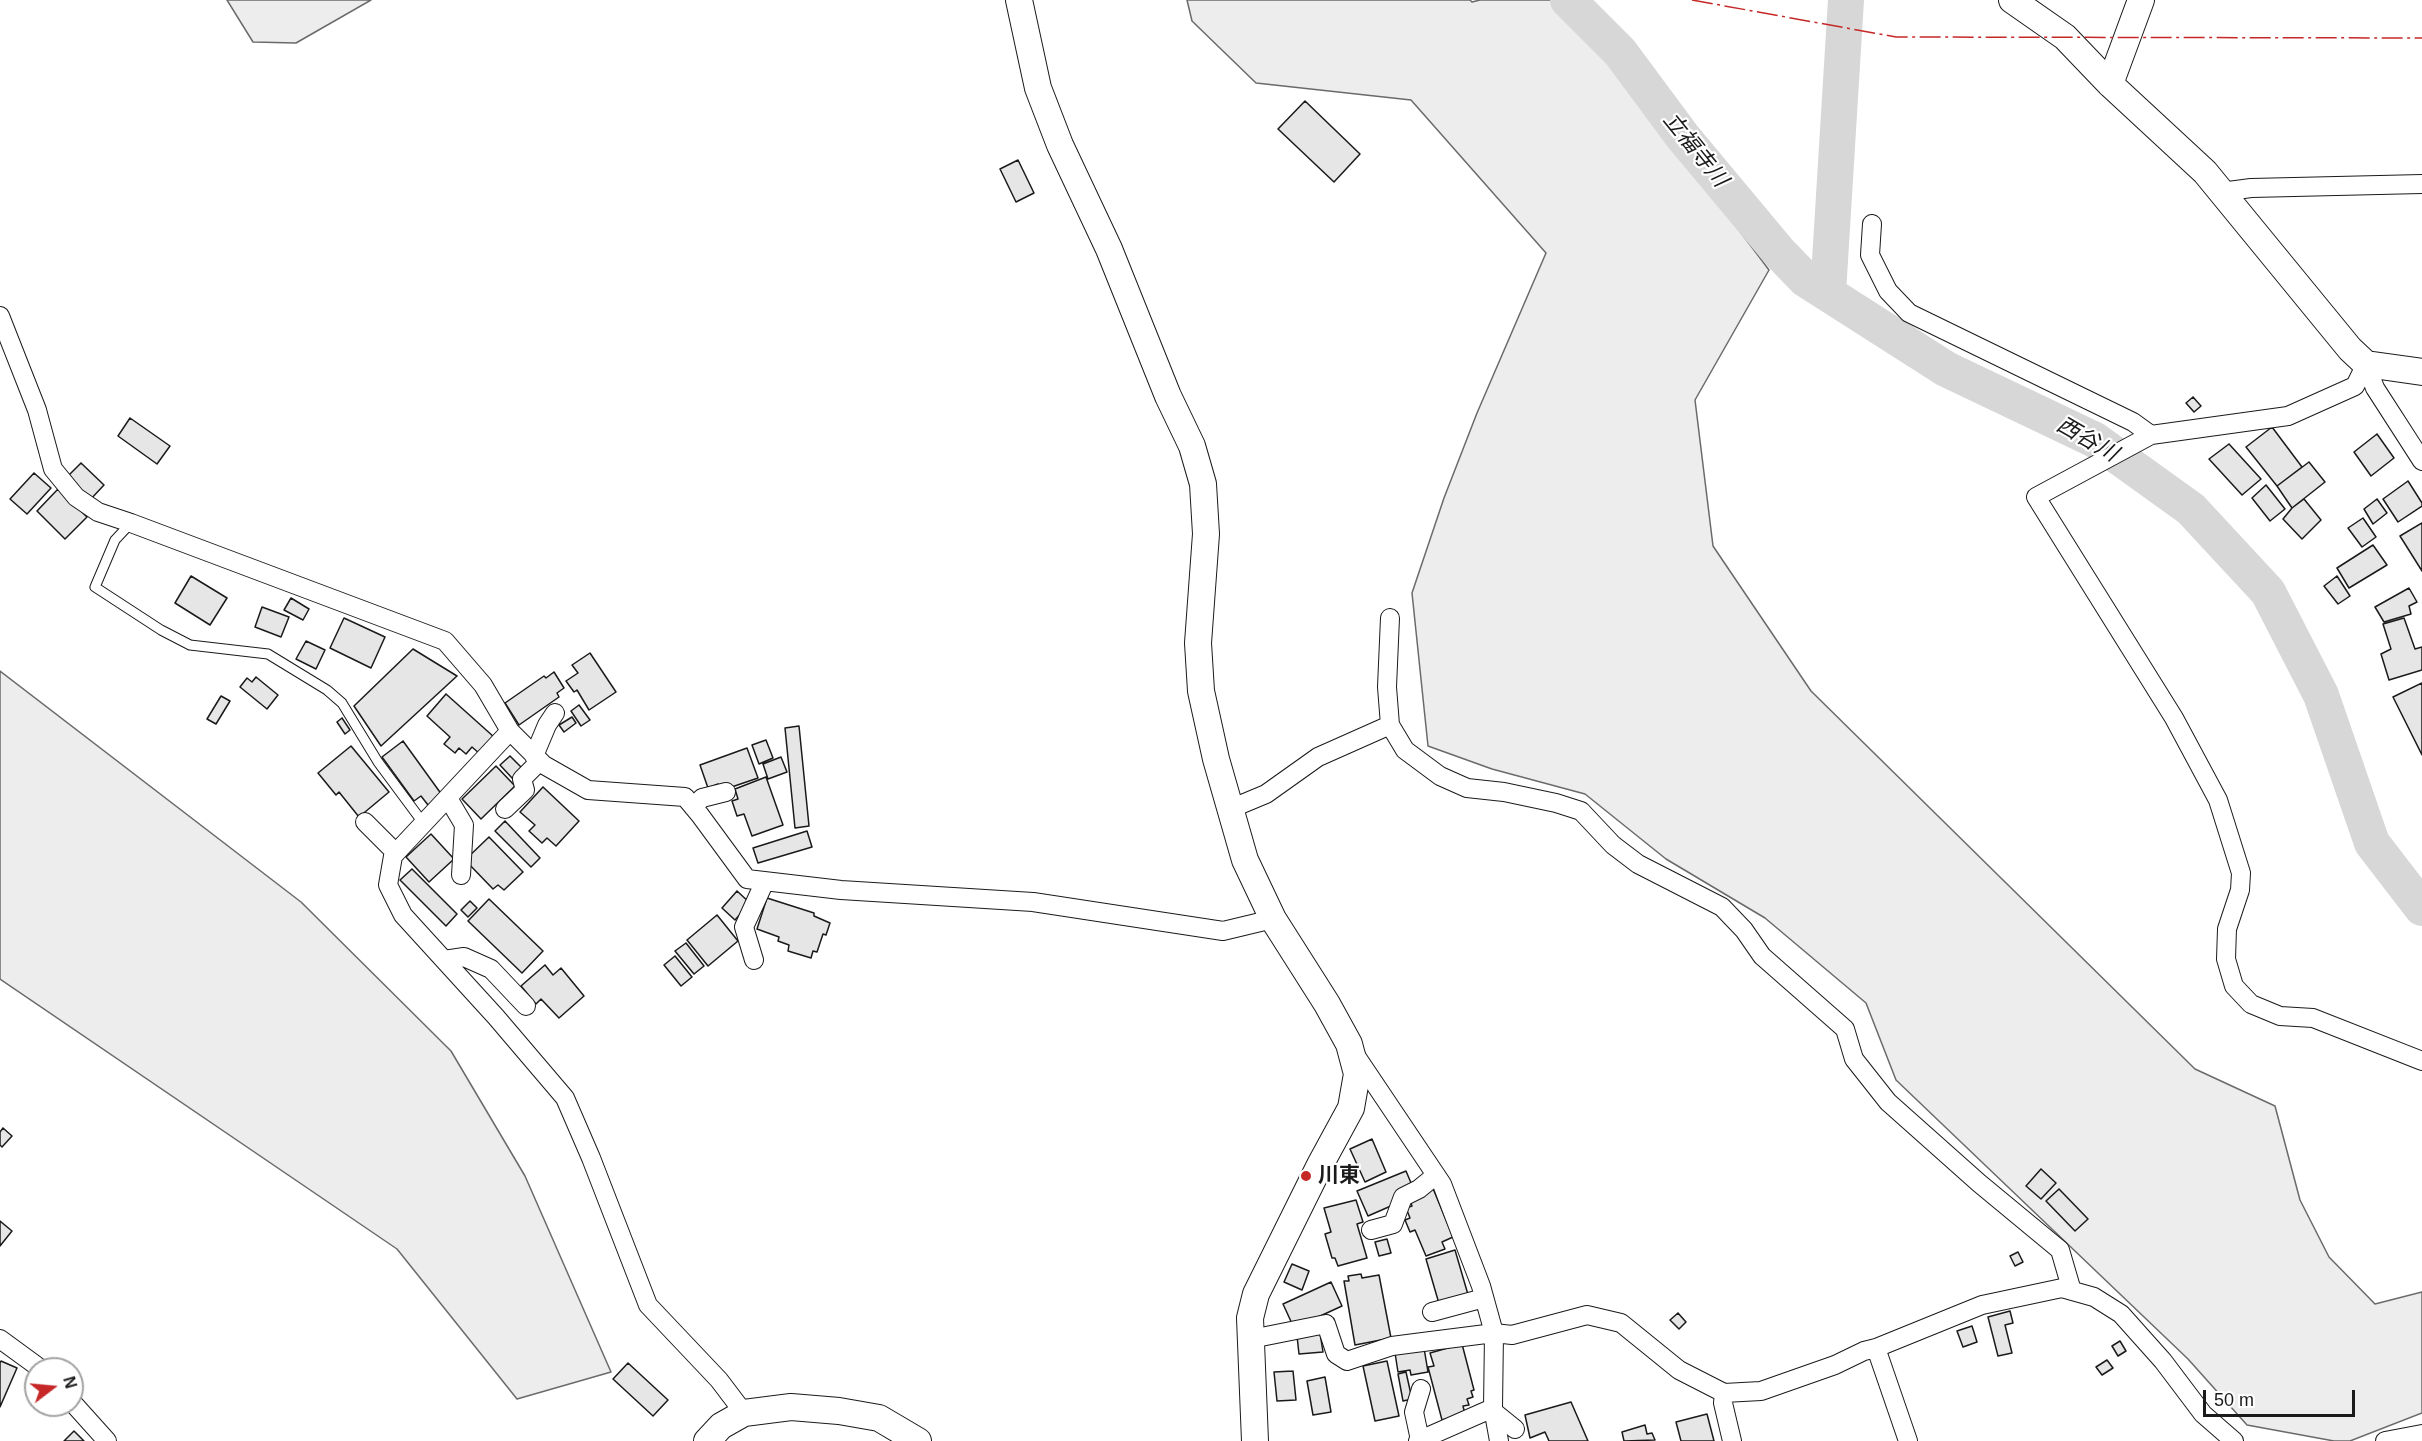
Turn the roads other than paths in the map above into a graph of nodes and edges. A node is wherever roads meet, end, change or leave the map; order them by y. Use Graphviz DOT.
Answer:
graph roads {
  1 [pos="1019,0"];
  2 [pos="2012,0"];
  3 [pos="2141,0"];
  4 [pos="2110,84"];
  5 [pos="2422,184"];
  6 [pos="2221,192"];
  7 [pos="1872,224"];
  8 [pos="0,316"];
  9 [pos="2366,364"];
  10 [pos="2422,372"];
  11 [pos="2151,435"];
  12 [pos="2422,461"];
  13 [pos="131,523"];
  14 [pos="1390,618"];
  15 [pos="555,713"];
  16 [pos="1390,725"];
  17 [pos="510,731"];
  18 [pos="537,758"];
  19 [pos="726,792"];
  20 [pos="448,798"];
  21 [pos="693,807"];
  22 [pos="505,809"];
  23 [pos="1230,809"];
  24 [pos="365,822"];
  25 [pos="424,824"];
  26 [pos="396,853"];
  27 [pos="461,875"];
  28 [pos="765,881"];
  29 [pos="1273,919"];
  30 [pos="444,960"];
  31 [pos="754,960"];
  32 [pos="526,1006"];
  33 [pos="1348,1044"];
  34 [pos="2422,1061"];
  35 [pos="1436,1175"];
  36 [pos="1371,1230"];
  37 [pos="2072,1291"];
  38 [pos="1484,1298"];
  39 [pos="1432,1312"];
  40 [pos="1494,1333"];
  41 [pos="0,1339"];
  42 [pos="1251,1339"];
  43 [pos="1876,1348"];
  44 [pos="25,1357"];
  45 [pos="1421,1389"];
  46 [pos="1724,1393"];
  47 [pos="1493,1410"];
  48 [pos="744,1413"];
  49 [pos="84,1415"];
  50 [pos="2422,1434"];
  51 [pos="1504,1437"];
  52 [pos="107,1441"];
  53 [pos="707,1441"];
  54 [pos="918,1441"];
  55 [pos="1255,1441"];
  56 [pos="1419,1441"];
  57 [pos="1731,1441"];
  58 [pos="1908,1441"];
  59 [pos="2234,1441"];
  60 [pos="2385,1441"];
  1 -- 23 [label="street"];
  2 -- 4 [label="street"];
  3 -- 4 [label="street"];
  4 -- 6 [label="street"];
  5 -- 6 [label="street"];
  6 -- 9 [label="street"];
  7 -- 11 [label="street"];
  8 -- 13 [label="street"];
  9 -- 10 [label="street"];
  9 -- 11 [label="street"];
  9 -- 12 [label="street"];
  11 -- 34 [label="street"];
  13 -- 17 [label="street"];
  13 -- 25 [label="lane"];
  14 -- 16 [label="street"];
  15 -- 18 [label="street"];
  16 -- 23 [label="street"];
  16 -- 37 [label="street"];
  17 -- 18 [label="street"];
  17 -- 20 [label="street"];
  18 -- 21 [label="street"];
  18 -- 22 [label="street"];
  19 -- 21 [label="street"];
  20 -- 25 [label="street"];
  20 -- 27 [label="street"];
  21 -- 28 [label="street"];
  23 -- 29 [label="street"];
  24 -- 26 [label="street"];
  25 -- 26 [label="street"];
  26 -- 30 [label="street"];
  28 -- 29 [label="street"];
  28 -- 31 [label="street"];
  29 -- 33 [label="street"];
  30 -- 32 [label="street"];
  30 -- 48 [label="street"];
  33 -- 35 [label="street"];
  33 -- 42 [label="street"];
  35 -- 36 [label="street"];
  35 -- 38 [label="street"];
  37 -- 43 [label="street"];
  37 -- 59 [label="street"];
  38 -- 39 [label="street"];
  38 -- 40 [label="street"];
  40 -- 42 [label="street"];
  40 -- 46 [label="street"];
  40 -- 47 [label="street"];
  41 -- 44 [label="street"];
  42 -- 55 [label="street"];
  43 -- 46 [label="street"];
  43 -- 58 [label="street"];
  45 -- 56 [label="street"];
  46 -- 57 [label="street"];
  47 -- 51 [label="street"];
  47 -- 56 [label="street"];
  48 -- 53 [label="street"];
  48 -- 54 [label="street"];
  49 -- 52 [label="street"];
  50 -- 60 [label="street"];
}
